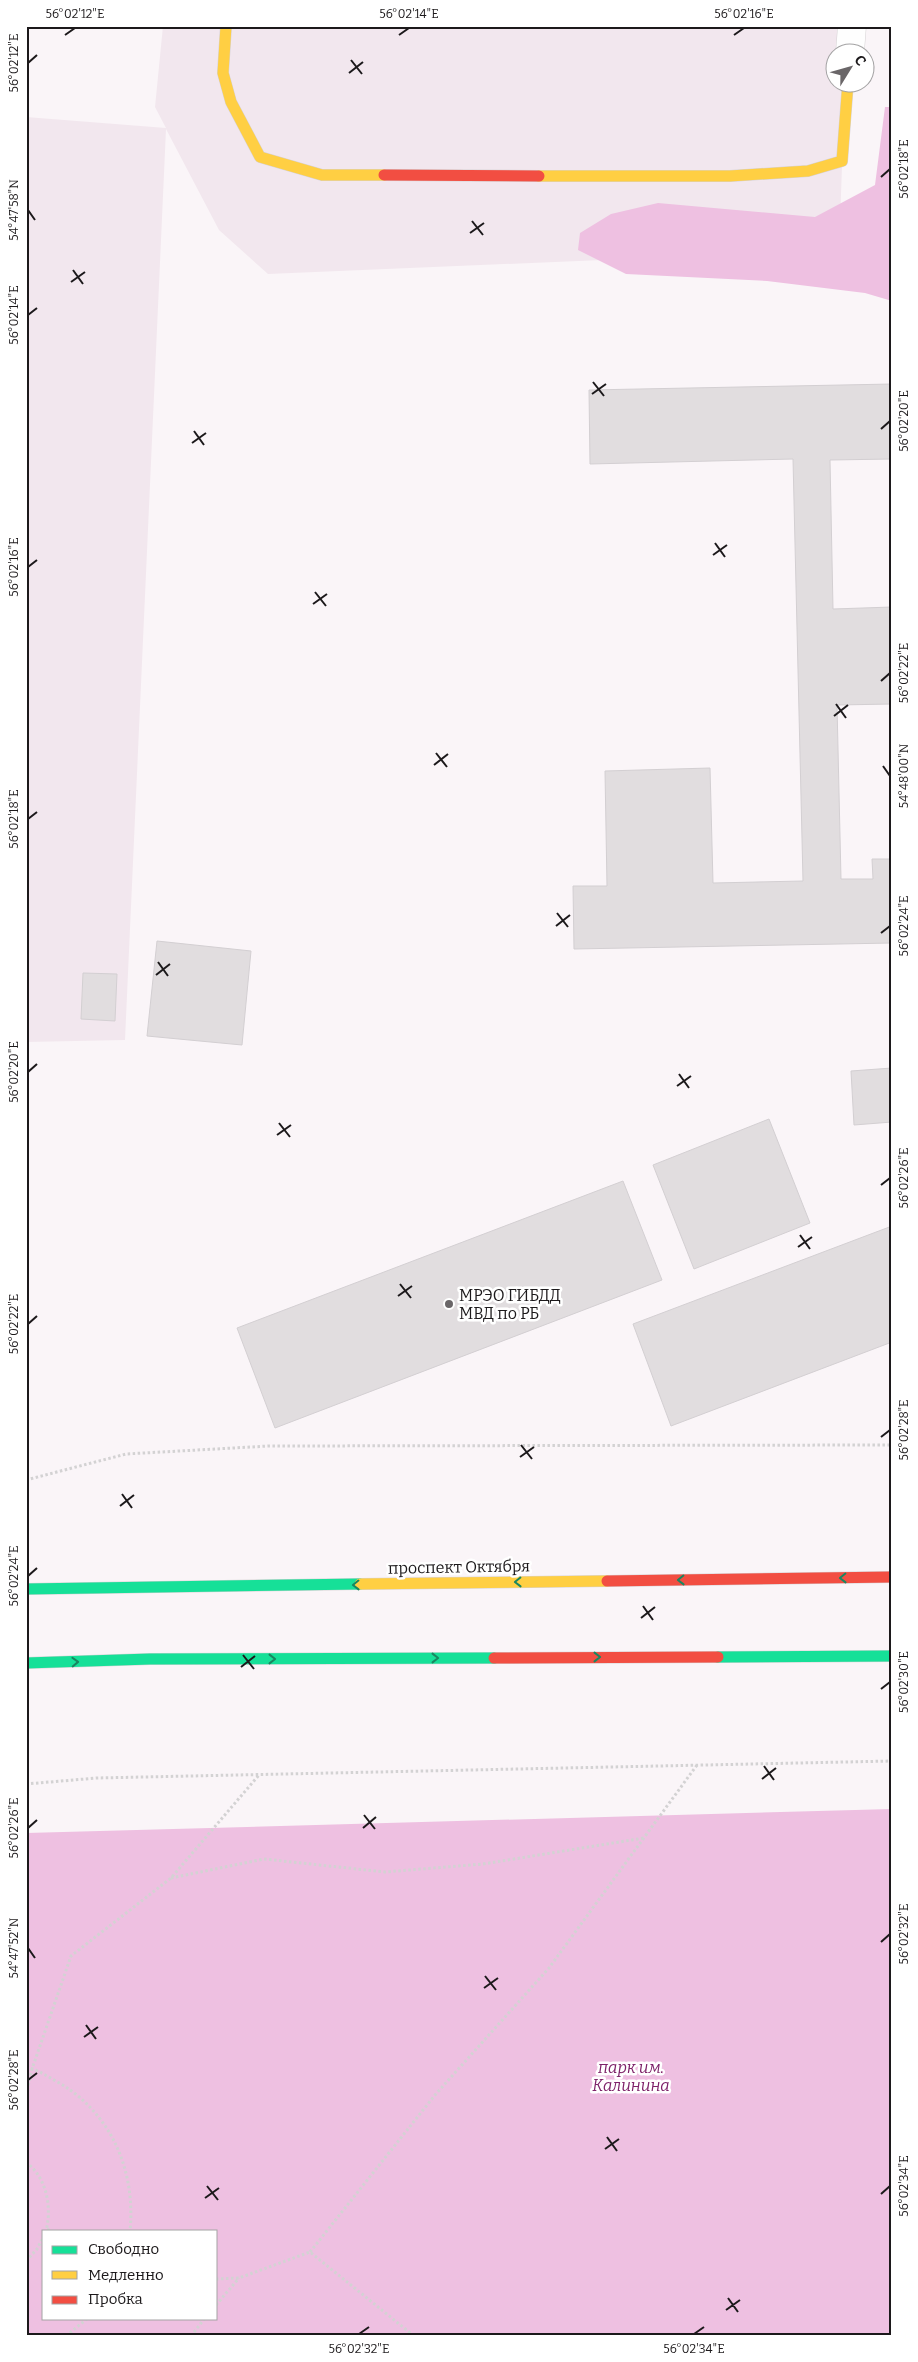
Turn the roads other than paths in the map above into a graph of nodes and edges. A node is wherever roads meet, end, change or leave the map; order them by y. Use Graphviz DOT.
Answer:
graph roads {
  1 [pos="226,26"];
  2 [pos="852,26"];
  3 [pos="851,42"];
  4 [pos="847,92"];
  5 [pos="892,1577"];
  6 [pos="26,1589"];
  7 [pos="892,1656"];
  8 [pos="26,1663"];
  1 -- 4 [label="main road"];
  2 -- 3 [label="street"];
  5 -- 6 [label="main road, проспект Октября, one-way"];
  8 -- 7 [label="main road, one-way"];
}
